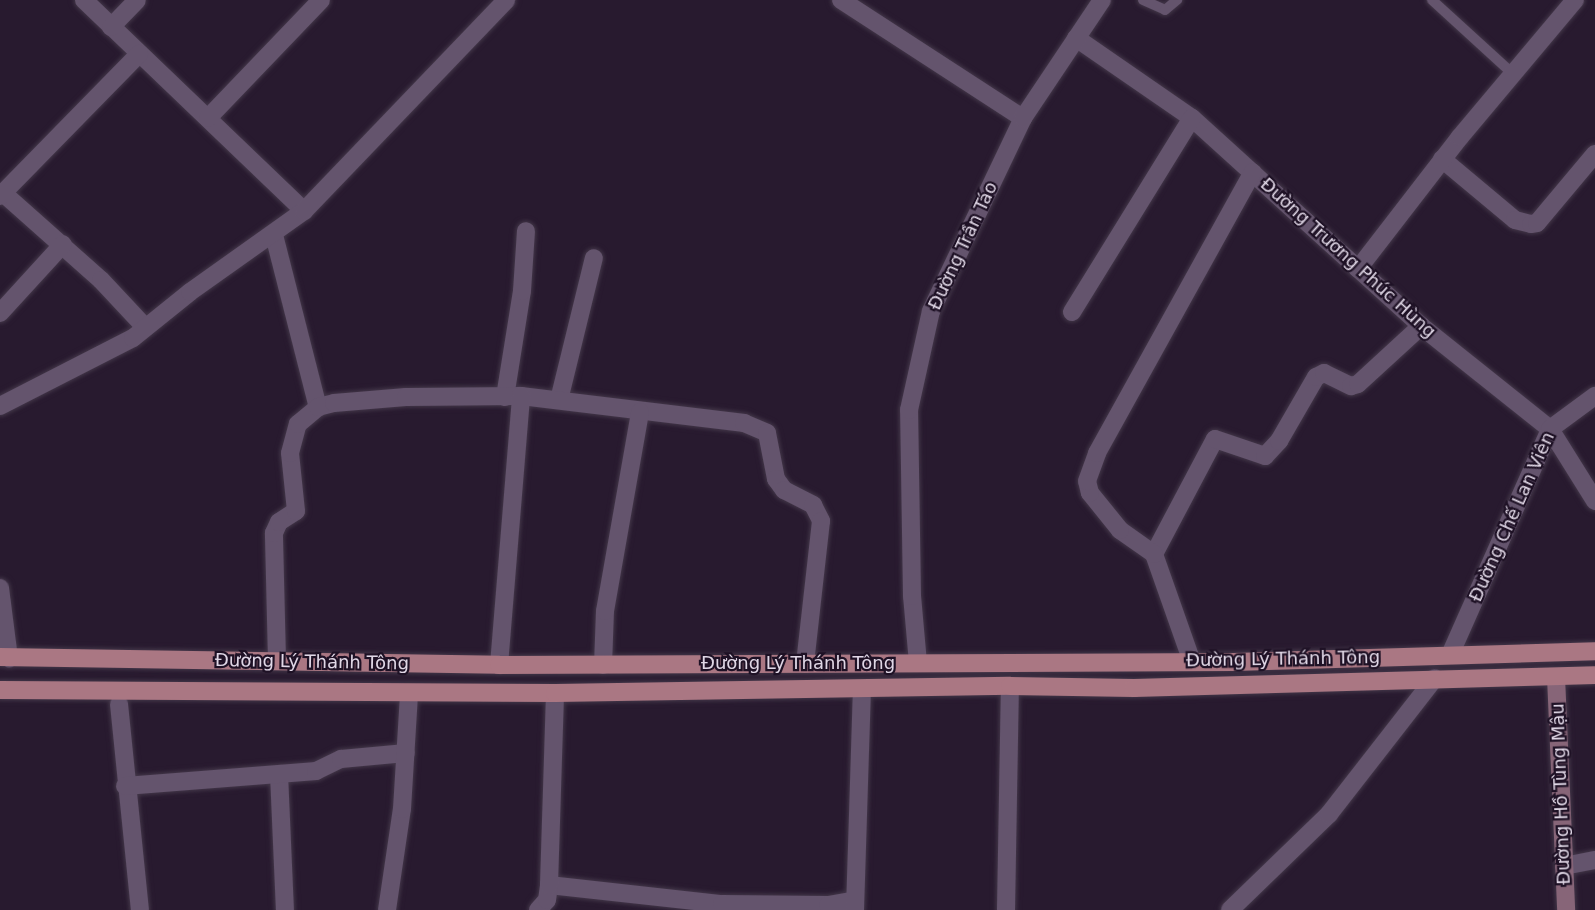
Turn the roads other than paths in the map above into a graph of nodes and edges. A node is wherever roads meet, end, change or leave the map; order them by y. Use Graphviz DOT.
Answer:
graph roads {
  1 [pos="84,0"];
  2 [pos="137,0"];
  3 [pos="321,0"];
  4 [pos="506,0"];
  5 [pos="841,0"];
  6 [pos="1102,0"];
  7 [pos="1143,0"];
  8 [pos="1177,0"];
  9 [pos="1432,0"];
  10 [pos="1575,0"];
  11 [pos="111,27"];
  12 [pos="1076,38"];
  13 [pos="139,54"];
  14 [pos="1513,74"];
  15 [pos="208,118"];
  16 [pos="1023,118"];
  17 [pos="1192,118"];
  18 [pos="1595,154"];
  19 [pos="1442,159"];
  20 [pos="1253,172"];
  21 [pos="2,195"];
  22 [pos="304,211"];
  23 [pos="526,231"];
  24 [pos="274,235"];
  25 [pos="63,244"];
  26 [pos="594,258"];
  27 [pos="1358,269"];
  28 [pos="1072,312"];
  29 [pos="0,313"];
  30 [pos="1421,326"];
  31 [pos="145,327"];
  32 [pos="1595,396"];
  33 [pos="513,397"];
  34 [pos="559,400"];
  35 [pos="0,406"];
  36 [pos="318,407"];
  37 [pos="640,412"];
  38 [pos="1550,429"];
  39 [pos="1595,501"];
  40 [pos="1154,554"];
  41 [pos="0,588"];
  42 [pos="1595,651"];
  43 [pos="1450,655"];
  44 [pos="4,657"];
  45 [pos="277,660"];
  46 [pos="859,662"];
  47 [pos="1192,662"];
  48 [pos="918,663"];
  49 [pos="805,664"];
  50 [pos="499,665"];
  51 [pos="603,665"];
  52 [pos="1595,675"];
  53 [pos="1556,677"];
  54 [pos="1435,678"];
  55 [pos="1010,686"];
  56 [pos="0,690"];
  57 [pos="862,691"];
  58 [pos="409,693"];
  59 [pos="555,693"];
  60 [pos="119,704"];
  61 [pos="406,753"];
  62 [pos="279,774"];
  63 [pos="125,786"];
  64 [pos="1595,860"];
  65 [pos="1564,866"];
  66 [pos="549,885"];
  67 [pos="855,905"];
  68 [pos="140,910"];
  69 [pos="285,910"];
  70 [pos="387,910"];
  71 [pos="538,910"];
  72 [pos="1006,910"];
  73 [pos="1230,910"];
  74 [pos="1566,910"];
  1 -- 11 [label="street"];
  2 -- 11 [label="street"];
  3 -- 15 [label="street"];
  4 -- 22 [label="street"];
  5 -- 16 [label="street"];
  6 -- 12 [label="street, Đường Trần Táo"];
  7 -- 8 [label="lane"];
  9 -- 14 [label="lane"];
  10 -- 14 [label="street"];
  11 -- 13 [label="street"];
  12 -- 16 [label="street, Đường Trần Táo"];
  12 -- 17 [label="street, Đường Trương Phúc Hùng"];
  13 -- 15 [label="street"];
  13 -- 21 [label="street"];
  14 -- 19 [label="street"];
  15 -- 22 [label="street"];
  16 -- 48 [label="street, Đường Trần Táo"];
  17 -- 20 [label="street, Đường Trương Phúc Hùng"];
  17 -- 28 [label="street"];
  18 -- 19 [label="street"];
  19 -- 27 [label="street"];
  20 -- 27 [label="street, Đường Trương Phúc Hùng"];
  20 -- 40 [label="street"];
  21 -- 25 [label="street"];
  22 -- 24 [label="street"];
  23 -- 33 [label="street"];
  24 -- 31 [label="street"];
  24 -- 36 [label="street"];
  25 -- 29 [label="street"];
  25 -- 31 [label="street"];
  26 -- 34 [label="street"];
  27 -- 30 [label="street, Đường Trương Phúc Hùng"];
  30 -- 38 [label="street, Đường Trương Phúc Hùng"];
  30 -- 40 [label="street"];
  31 -- 35 [label="street"];
  32 -- 38 [label="street, Đường Chế Lan Viên"];
  33 -- 34 [label="street"];
  33 -- 36 [label="street"];
  33 -- 50 [label="street"];
  34 -- 37 [label="street"];
  36 -- 45 [label="street"];
  37 -- 49 [label="street"];
  37 -- 51 [label="street"];
  38 -- 39 [label="street, Đường Trương Phúc Hùng"];
  38 -- 43 [label="street, Đường Chế Lan Viên"];
  40 -- 47 [label="street"];
  41 -- 44 [label="street"];
  42 -- 43 [label="main road, Đường Lý Thánh Tông"];
  43 -- 47 [label="main road, Đường Lý Thánh Tông"];
  44 -- 45 [label="main road, Đường Lý Thánh Tông"];
  45 -- 50 [label="main road, Đường Lý Thánh Tông"];
  46 -- 48 [label="main road, Đường Lý Thánh Tông"];
  46 -- 49 [label="main road, Đường Lý Thánh Tông"];
  46 -- 57 [label="main road"];
  47 -- 48 [label="main road, Đường Lý Thánh Tông"];
  49 -- 51 [label="main road, Đường Lý Thánh Tông"];
  50 -- 51 [label="main road, Đường Lý Thánh Tông"];
  52 -- 53 [label="main road, Đường Lý Thánh Tông"];
  53 -- 54 [label="main road, Đường Lý Thánh Tông"];
  53 -- 65 [label="street, Đường Hồ Tùng Mậu"];
  54 -- 55 [label="main road, Đường Lý Thánh Tông"];
  54 -- 73 [label="street"];
  55 -- 57 [label="main road, Đường Lý Thánh Tông"];
  55 -- 72 [label="street"];
  56 -- 58 [label="main road, Đường Lý Thánh Tông"];
  57 -- 59 [label="main road, Đường Lý Thánh Tông"];
  57 -- 67 [label="street"];
  58 -- 59 [label="main road, Đường Lý Thánh Tông"];
  58 -- 61 [label="street"];
  59 -- 66 [label="street"];
  60 -- 63 [label="street"];
  61 -- 62 [label="street"];
  61 -- 70 [label="street"];
  62 -- 63 [label="street"];
  62 -- 69 [label="street"];
  63 -- 68 [label="street"];
  64 -- 65 [label="street"];
  65 -- 74 [label="street, Đường Hồ Tùng Mậu"];
  66 -- 67 [label="street"];
  66 -- 71 [label="street"];
}
